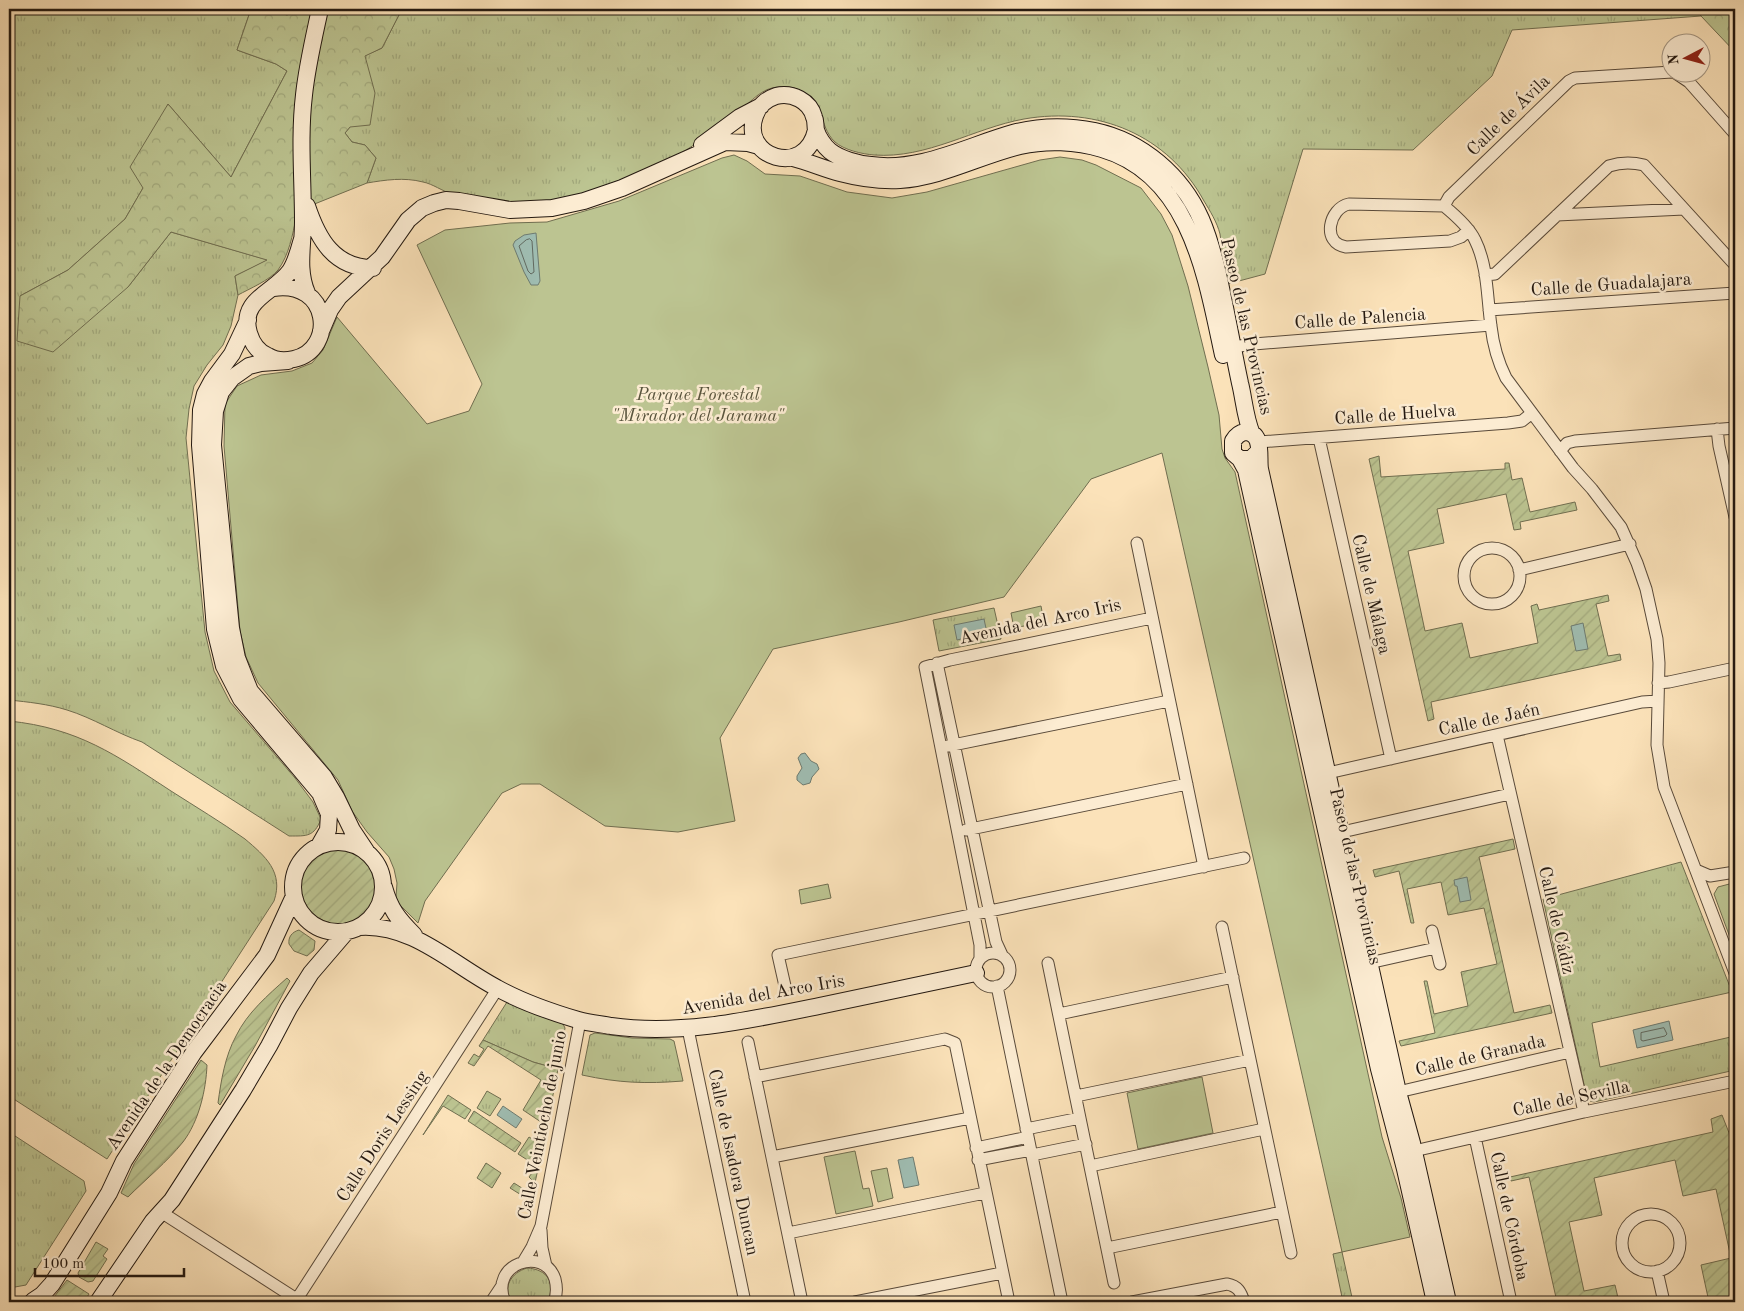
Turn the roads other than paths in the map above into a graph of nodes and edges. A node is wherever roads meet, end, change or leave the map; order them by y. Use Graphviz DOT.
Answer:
graph roads {
  1 [pos="320,9"];
  2 [pos="1662,73"];
  3 [pos="1689,82"];
  4 [pos="760,106"];
  5 [pos="816,130"];
  6 [pos="1735,134"];
  7 [pos="759,146"];
  8 [pos="794,158"];
  9 [pos="677,164"];
  10 [pos="302,186"];
  11 [pos="1444,206"];
  12 [pos="1684,208"];
  13 [pos="1557,215"];
  14 [pos="1469,230"];
  15 [pos="302,239"];
  16 [pos="1735,266"];
  17 [pos="372,268"];
  18 [pos="1485,275"];
  19 [pos="353,283"];
  20 [pos="274,288"];
  21 [pos="1735,293"];
  22 [pos="309,295"];
  23 [pos="1489,310"];
  24 [pos="248,320"];
  25 [pos="1490,325"];
  26 [pos="321,331"];
  27 [pos="1233,347"];
  28 [pos="288,361"];
  29 [pos="229,371"];
  30 [pos="1532,413"];
  31 [pos="1735,428"];
  32 [pos="1717,429"];
  33 [pos="1234,438"];
  34 [pos="1319,438"];
  35 [pos="1256,443"];
  36 [pos="1560,451"];
  37 [pos="1240,459"];
  38 [pos="1735,517"];
  39 [pos="1136,543"];
  40 [pos="1630,544"];
  41 [pos="1519,570"];
  42 [pos="1152,618"];
  43 [pos="937,662"];
  44 [pos="1735,668"];
  45 [pos="1658,682"];
  46 [pos="1169,701"];
  47 [pos="1658,701"];
  48 [pos="1497,735"];
  49 [pos="954,745"];
  50 [pos="940,748"];
  51 [pos="1391,759"];
  52 [pos="1328,773"];
  53 [pos="1187,784"];
  54 [pos="1510,794"];
  55 [pos="972,828"];
  56 [pos="957,831"];
  57 [pos="1342,832"];
  58 [pos="319,846"];
  59 [pos="366,852"];
  60 [pos="1244,858"];
  61 [pos="1204,867"];
  62 [pos="1696,870"];
  63 [pos="1730,874"];
  64 [pos="383,886"];
  65 [pos="294,896"];
  66 [pos="1707,898"];
  67 [pos="990,910"];
  68 [pos="974,914"];
  69 [pos="1222,927"];
  70 [pos="353,929"];
  71 [pos="1432,931"];
  72 [pos="423,943"];
  73 [pos="1436,948"];
  74 [pos="1002,955"];
  75 [pos="1048,963"];
  76 [pos="1369,963"];
  77 [pos="1440,964"];
  78 [pos="978,965"];
  79 [pos="1735,973"];
  80 [pos="1233,977"];
  81 [pos="785,986"];
  82 [pos="997,986"];
  83 [pos="498,988"];
  84 [pos="1059,1014"];
  85 [pos="580,1021"];
  86 [pos="688,1029"];
  87 [pos="748,1042"];
  88 [pos="1570,1052"];
  89 [pos="1250,1060"];
  90 [pos="755,1077"];
  91 [pos="1735,1081"];
  92 [pos="1398,1092"];
  93 [pos="1076,1096"];
  94 [pos="1584,1112"];
  95 [pos="970,1118"];
  96 [pos="1080,1118"];
  97 [pos="1264,1129"];
  98 [pos="1027,1133"];
  99 [pos="1475,1137"];
  100 [pos="1086,1144"];
  101 [pos="976,1148"];
  102 [pos="1414,1151"];
  103 [pos="1031,1152"];
  104 [pos="772,1157"];
  105 [pos="978,1160"];
  106 [pos="1090,1166"];
  107 [pos="985,1193"];
  108 [pos="161,1212"];
  109 [pos="1282,1212"];
  110 [pos="541,1226"];
  111 [pos="788,1233"];
  112 [pos="1107,1248"];
  113 [pos="1291,1253"];
  114 [pos="523,1262"];
  115 [pos="546,1266"];
  116 [pos="1657,1271"];
  117 [pos="1002,1273"];
  118 [pos="1114,1283"];
  119 [pos="501,1287"];
  120 [pos="298,1301"];
  121 [pos="555,1301"];
  122 [pos="32,1302"];
  123 [pos="98,1302"];
  124 [pos="491,1302"];
  125 [pos="505,1302"];
  126 [pos="745,1302"];
  127 [pos="802,1302"];
  128 [pos="855,1302"];
  129 [pos="1009,1302"];
  130 [pos="1062,1302"];
  131 [pos="1132,1302"];
  132 [pos="1244,1302"];
  133 [pos="1435,1302"];
  134 [pos="1448,1302"];
  135 [pos="1511,1302"];
  136 [pos="1664,1302"];
  1 -- 10 [label="main road"];
  2 -- 11 [label="street, Calle de Ávila"];
  3 -- 6 [label="street, Calle de Ávila"];
  4 -- 5 [label="main road"];
  4 -- 7 [label="main road"];
  4 -- 9 [label="main road"];
  5 -- 8 [label="main road"];
  5 -- 27 [label="main road, Paseo de las Provincias"];
  7 -- 8 [label="main road"];
  7 -- 9 [label="main road"];
  8 -- 33 [label="main road, Paseo de las Provincias"];
  9 -- 17 [label="main road"];
  10 -- 15 [label="main road"];
  10 -- 17 [label="main road"];
  11 -- 14 [label="street"];
  11 -- 14 [label="street"];
  12 -- 13 [label="street"];
  12 -- 13 [label="street"];
  12 -- 16 [label="street"];
  13 -- 18 [label="street"];
  14 -- 18 [label="street"];
  15 -- 20 [label="main road"];
  15 -- 22 [label="main road"];
  17 -- 19 [label="main road"];
  18 -- 23 [label="street"];
  19 -- 22 [label="main road"];
  19 -- 26 [label="main road"];
  20 -- 22 [label="main road"];
  20 -- 24 [label="main road"];
  21 -- 23 [label="street, Calle de Guadalajara"];
  22 -- 26 [label="main road"];
  23 -- 25 [label="street"];
  24 -- 28 [label="main road"];
  24 -- 29 [label="main road"];
  25 -- 27 [label="street, Calle de Palencia"];
  25 -- 30 [label="street"];
  26 -- 28 [label="main road"];
  27 -- 35 [label="main road, Paseo de las Provincias"];
  28 -- 29 [label="main road"];
  29 -- 58 [label="main road"];
  29 -- 59 [label="main road"];
  30 -- 34 [label="street, Calle de Huelva"];
  30 -- 36 [label="street"];
  31 -- 32 [label="street"];
  32 -- 36 [label="street"];
  32 -- 38 [label="street"];
  33 -- 35 [label="main road"];
  33 -- 37 [label="main road"];
  34 -- 35 [label="street, Calle de Huelva"];
  34 -- 51 [label="street, Calle de Málaga"];
  35 -- 37 [label="main road"];
  35 -- 52 [label="main road, Paseo de las Provincias"];
  36 -- 40 [label="street"];
  37 -- 133 [label="main road, Paseo de las Provincias"];
  39 -- 42 [label="street"];
  40 -- 41 [label="street"];
  40 -- 45 [label="street"];
  41 -- 41 [label="street"];
  42 -- 43 [label="street, Avenida del Arco Iris"];
  42 -- 46 [label="street"];
  43 -- 49 [label="street"];
  43 -- 50 [label="street"];
  44 -- 45 [label="street"];
  45 -- 47 [label="street"];
  46 -- 49 [label="street"];
  46 -- 53 [label="street"];
  47 -- 48 [label="street, Calle de Jaén"];
  47 -- 62 [label="street"];
  48 -- 51 [label="street, Calle de Jaén"];
  48 -- 54 [label="street, Calle de Cádiz"];
  49 -- 50 [label="street"];
  49 -- 55 [label="street"];
  50 -- 56 [label="street"];
  51 -- 52 [label="street, Calle de Jaén"];
  52 -- 57 [label="main road, Paseo de las Provincias"];
  53 -- 55 [label="street"];
  53 -- 61 [label="street"];
  54 -- 57 [label="street"];
  54 -- 88 [label="street, Calle de Cádiz"];
  55 -- 56 [label="street"];
  55 -- 67 [label="street"];
  56 -- 68 [label="street"];
  57 -- 76 [label="main road, Paseo de las Provincias"];
  58 -- 59 [label="main road"];
  58 -- 65 [label="main road"];
  59 -- 64 [label="main road"];
  60 -- 61 [label="street, Avenida del Arco Iris"];
  61 -- 67 [label="street, Avenida del Arco Iris"];
  62 -- 63 [label="street"];
  62 -- 66 [label="street"];
  63 -- 66 [label="street"];
  64 -- 70 [label="main road"];
  64 -- 72 [label="main road, Avenida del Arco Iris"];
  65 -- 70 [label="main road"];
  65 -- 122 [label="main road, Avenida de la Democracia"];
  66 -- 79 [label="street"];
  67 -- 68 [label="street, Avenida del Arco Iris"];
  67 -- 74 [label="street"];
  68 -- 78 [label="street"];
  68 -- 81 [label="street, Avenida del Arco Iris"];
  69 -- 80 [label="street"];
  70 -- 72 [label="main road, Avenida del Arco Iris"];
  70 -- 108 [label="main road"];
  71 -- 73 [label="street"];
  72 -- 83 [label="main road, Avenida del Arco Iris"];
  73 -- 76 [label="street, Paseo de las Provincias"];
  73 -- 77 [label="street"];
  74 -- 78 [label="street"];
  74 -- 82 [label="street"];
  75 -- 84 [label="street"];
  76 -- 92 [label="main road, Paseo de las Provincias"];
  78 -- 82 [label="street"];
  78 -- 86 [label="main road, Avenida del Arco Iris"];
  80 -- 84 [label="street"];
  80 -- 89 [label="street"];
  82 -- 98 [label="street"];
  83 -- 85 [label="main road, Avenida del Arco Iris"];
  83 -- 120 [label="street, Calle Doris Lessing"];
  84 -- 93 [label="street"];
  85 -- 86 [label="main road, Avenida del Arco Iris"];
  85 -- 110 [label="street, Calle Veintiocho de junio"];
  86 -- 126 [label="street, Calle de Isadora Duncan"];
  87 -- 90 [label="street"];
  88 -- 92 [label="street, Calle de Granada"];
  88 -- 94 [label="street, Calle de Cádiz"];
  89 -- 93 [label="street"];
  89 -- 97 [label="street"];
  90 -- 95 [label="street"];
  90 -- 104 [label="street"];
  91 -- 94 [label="street, Calle de Sevilla"];
  92 -- 102 [label="main road, Paseo de las Provincias"];
  93 -- 96 [label="street"];
  94 -- 99 [label="street, Calle de Sevilla"];
  95 -- 101 [label="street"];
  95 -- 104 [label="street"];
  96 -- 98 [label="street"];
  96 -- 100 [label="street"];
  97 -- 106 [label="street"];
  97 -- 109 [label="street"];
  98 -- 101 [label="street"];
  98 -- 103 [label="street"];
  99 -- 102 [label="street, Calle de Sevilla"];
  99 -- 135 [label="street, Calle de Córdoba"];
  100 -- 103 [label="street"];
  100 -- 106 [label="street"];
  101 -- 105 [label="street"];
  102 -- 134 [label="main road, Paseo de las Provincias"];
  103 -- 105 [label="street"];
  103 -- 130 [label="street"];
  104 -- 111 [label="street"];
  105 -- 107 [label="street"];
  106 -- 112 [label="street"];
  107 -- 111 [label="street"];
  107 -- 117 [label="street"];
  108 -- 120 [label="street"];
  108 -- 123 [label="main road"];
  109 -- 112 [label="street"];
  109 -- 113 [label="street"];
  110 -- 114 [label="street, Calle Veintiocho de junio"];
  110 -- 115 [label="street"];
  111 -- 127 [label="street"];
  112 -- 118 [label="street"];
  114 -- 115 [label="street"];
  114 -- 119 [label="street"];
  115 -- 121 [label="street"];
  116 -- 116 [label="street"];
  116 -- 136 [label="street"];
  117 -- 128 [label="street"];
  117 -- 129 [label="street"];
  119 -- 124 [label="street"];
  119 -- 125 [label="street"];
  131 -- 132 [label="street"];
}
